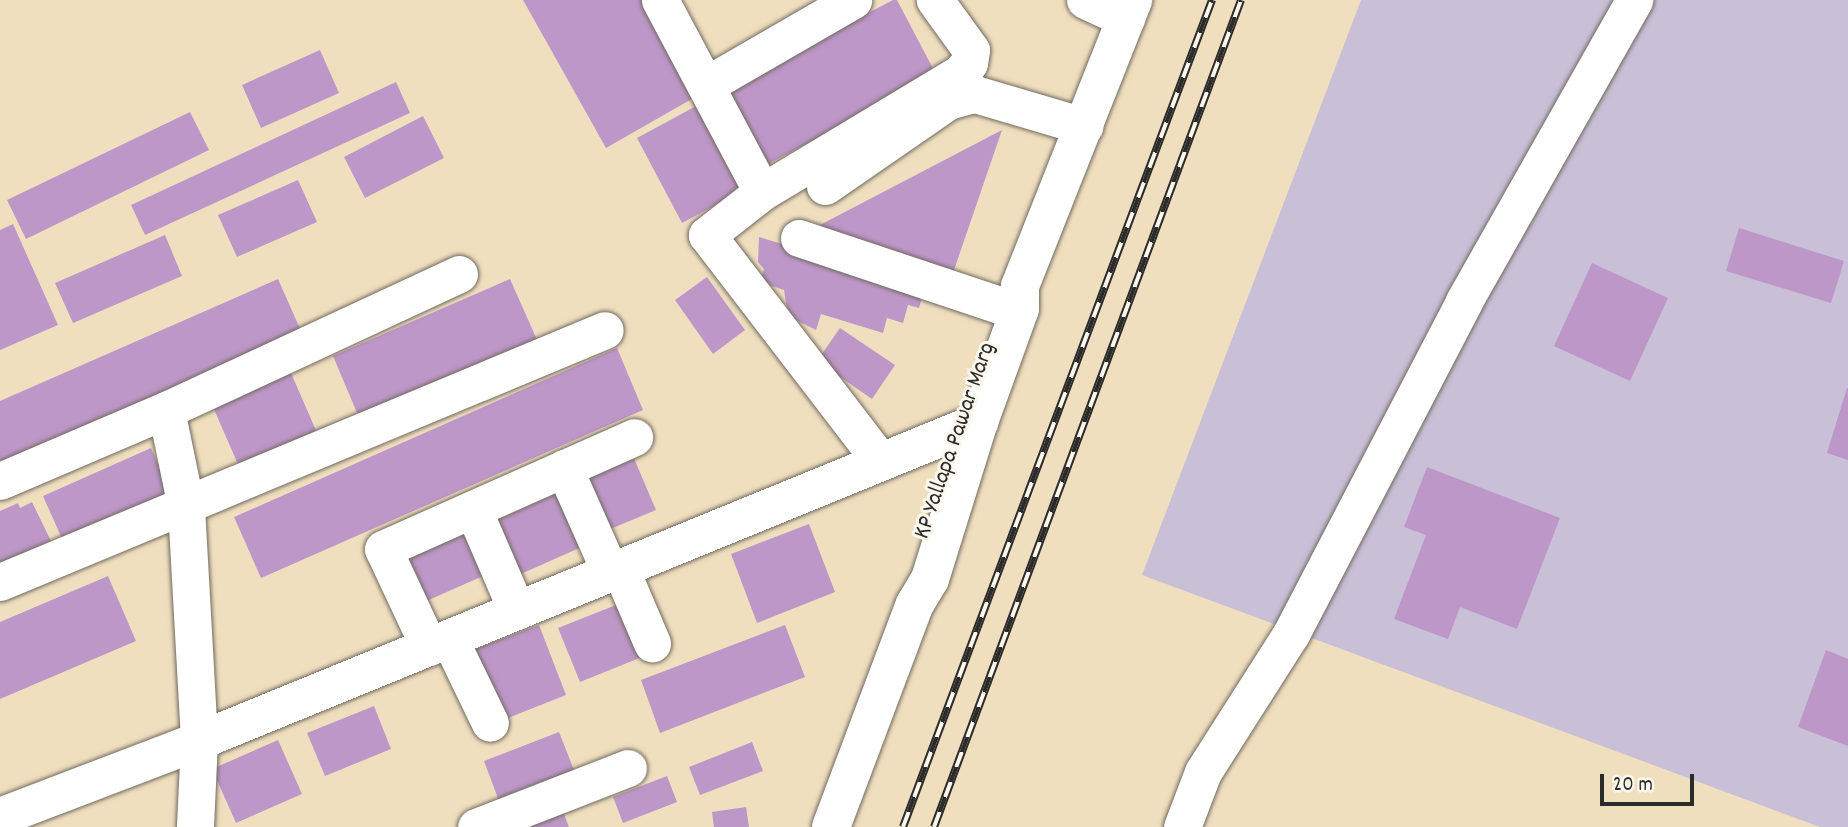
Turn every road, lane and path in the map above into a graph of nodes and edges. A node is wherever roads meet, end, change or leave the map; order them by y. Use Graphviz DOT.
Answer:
graph roads {
  1 [pos="660,0"];
  2 [pos="853,0"];
  3 [pos="935,0"];
  4 [pos="1085,0"];
  5 [pos="1634,0"];
  6 [pos="1129,10"];
  7 [pos="706,85"];
  8 [pos="1084,126"];
  9 [pos="825,186"];
  10 [pos="762,192"];
  11 [pos="799,238"];
  12 [pos="459,274"];
  13 [pos="1011,296"];
  14 [pos="605,330"];
  15 [pos="166,410"];
  16 [pos="969,426"];
  17 [pos="634,437"];
  18 [pos="881,462"];
  19 [pos="564,468"];
  20 [pos="0,481"];
  21 [pos="186,506"];
  22 [pos="472,509"];
  23 [pos="615,570"];
  24 [pos="0,582"];
  25 [pos="517,611"];
  26 [pos="439,643"];
  27 [pos="652,643"];
  28 [pos="490,723"];
  29 [pos="198,741"];
  30 [pos="628,768"];
  31 [pos="0,817"];
  32 [pos="195,827"];
  33 [pos="476,827"];
  34 [pos="831,827"];
  35 [pos="1182,827"];
  1 -- 7 [label="street"];
  2 -- 7 [label="street"];
  3 -- 10 [label="street"];
  4 -- 6 [label="street"];
  5 -- 35 [label="street"];
  6 -- 8 [label="street, KP Yallapa Pawar Marg"];
  7 -- 10 [label="street"];
  8 -- 9 [label="street"];
  8 -- 13 [label="street, KP Yallapa Pawar Marg"];
  10 -- 18 [label="street"];
  11 -- 13 [label="street"];
  12 -- 15 [label="street"];
  13 -- 16 [label="street, KP Yallapa Pawar Marg"];
  14 -- 21 [label="street"];
  15 -- 20 [label="street"];
  15 -- 21 [label="street"];
  16 -- 18 [label="street"];
  16 -- 34 [label="street, KP Yallapa Pawar Marg"];
  17 -- 19 [label="street"];
  18 -- 23 [label="street"];
  19 -- 22 [label="street"];
  19 -- 23 [label="street"];
  21 -- 24 [label="street"];
  21 -- 29 [label="street"];
  22 -- 25 [label="street"];
  22 -- 26 [label="street"];
  23 -- 25 [label="street"];
  23 -- 27 [label="street"];
  25 -- 26 [label="street"];
  26 -- 28 [label="street"];
  26 -- 29 [label="street"];
  29 -- 31 [label="street"];
  29 -- 32 [label="street"];
  30 -- 33 [label="street"];
}
